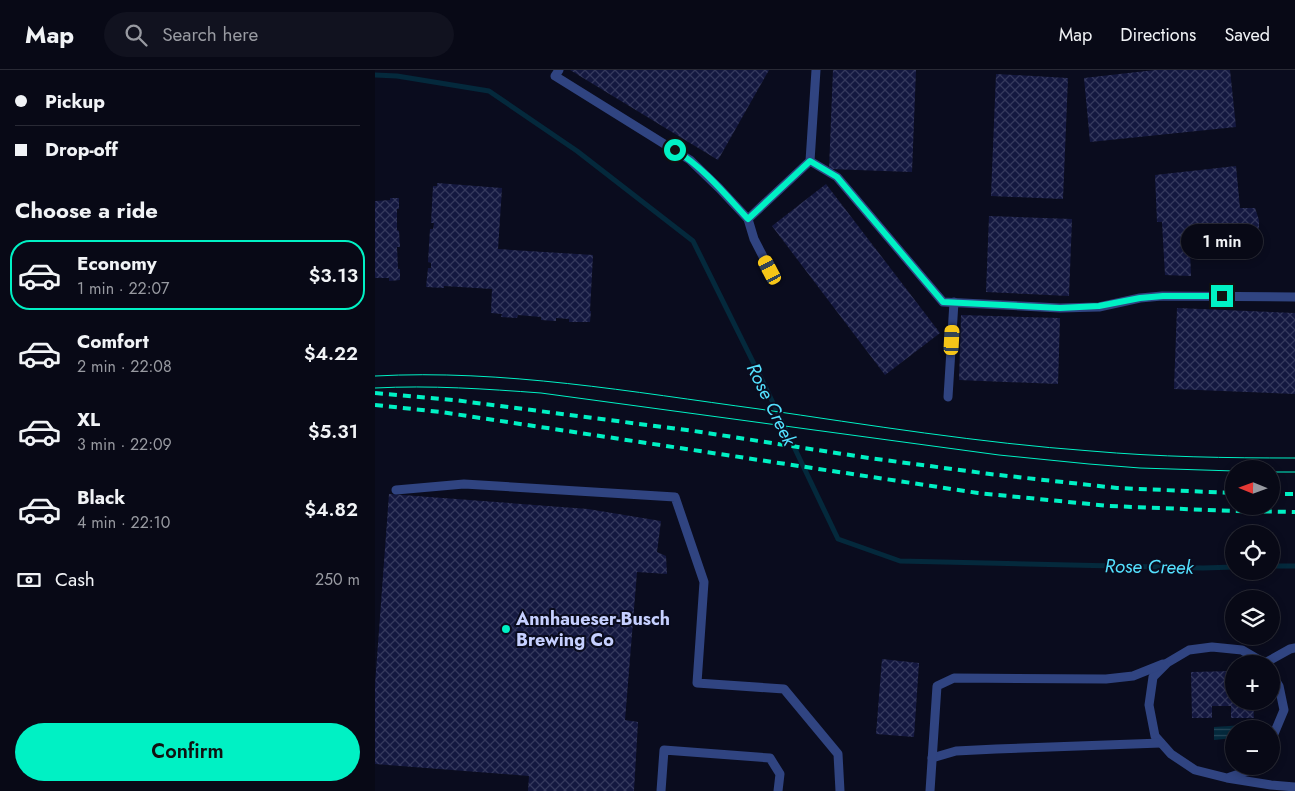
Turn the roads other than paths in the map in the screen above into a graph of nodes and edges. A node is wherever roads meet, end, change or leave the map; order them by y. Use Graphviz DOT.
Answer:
graph roads {
  1 [pos="559,70"];
  2 [pos="816,70"];
  3 [pos="810,161"];
  4 [pos="748,219"];
  5 [pos="770,270"];
  6 [pos="1295,297"];
  7 [pos="954,302"];
  8 [pos="948,397"];
  9 [pos="396,490"];
  10 [pos="1295,648"];
  11 [pos="1251,655"];
  12 [pos="1279,655"];
  13 [pos="1167,663"];
  14 [pos="1280,691"];
  15 [pos="1284,710"];
  16 [pos="1295,711"];
  17 [pos="1280,720"];
  18 [pos="1161,743"];
  19 [pos="932,758"];
  20 [pos="1236,775"];
  21 [pos="1227,778"];
  22 [pos="1295,787"];
  23 [pos="661,791"];
  24 [pos="777,791"];
  25 [pos="840,791"];
  26 [pos="930,791"];
  1 -- 4 [label="lane"];
  2 -- 3 [label="lane"];
  3 -- 4 [label="lane"];
  3 -- 7 [label="lane"];
  4 -- 5 [label="lane"];
  6 -- 7 [label="lane"];
  7 -- 8 [label="lane"];
  9 -- 25 [label="lane"];
  10 -- 12 [label="lane"];
  11 -- 13 [label="lane"];
  13 -- 18 [label="lane"];
  13 -- 19 [label="lane"];
  14 -- 15 [label="lane"];
  15 -- 16 [label="lane"];
  15 -- 17 [label="lane"];
  18 -- 19 [label="lane"];
  18 -- 21 [label="lane"];
  19 -- 26 [label="lane"];
  20 -- 21 [label="lane"];
  21 -- 22 [label="lane"];
  23 -- 24 [label="lane"];
}
